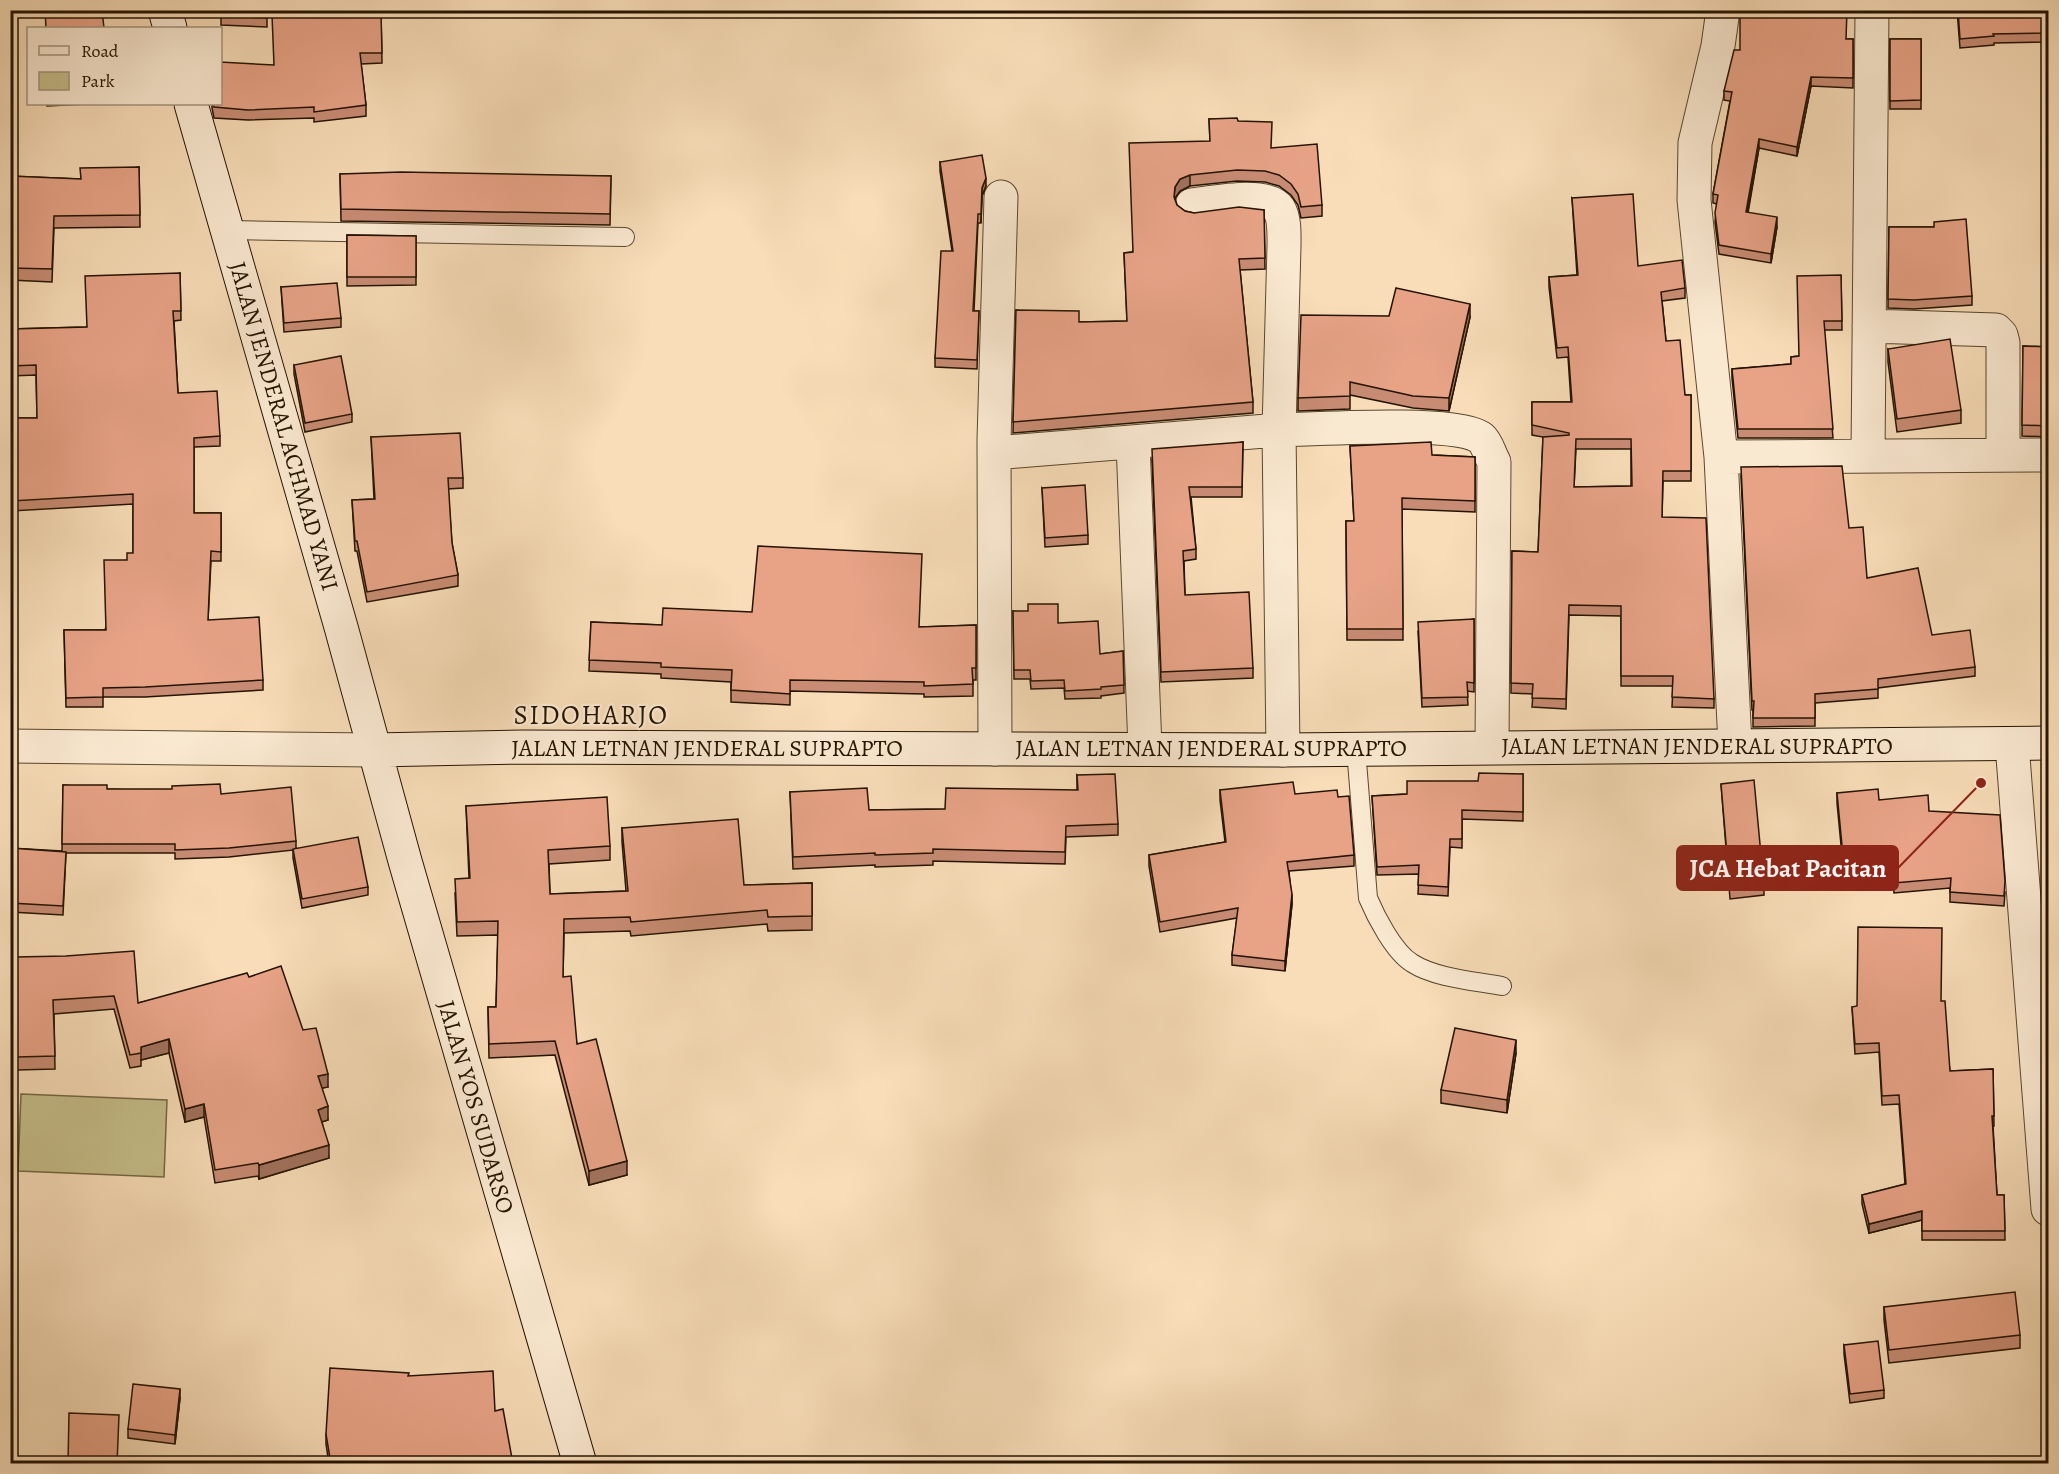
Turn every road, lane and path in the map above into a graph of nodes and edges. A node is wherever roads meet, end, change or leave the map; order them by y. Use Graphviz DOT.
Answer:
graph roads {
  1 [pos="165,10"];
  2 [pos="1723,10"];
  3 [pos="1872,10"];
  4 [pos="170,27"];
  5 [pos="191,105"];
  6 [pos="1001,196"];
  7 [pos="1191,205"];
  8 [pos="228,230"];
  9 [pos="625,237"];
  10 [pos="1869,326"];
  11 [pos="1279,430"];
  12 [pos="1133,443"];
  13 [pos="994,453"];
  14 [pos="2003,455"];
  15 [pos="2049,455"];
  16 [pos="1868,456"];
  17 [pos="1721,457"];
  18 [pos="2049,743"];
  19 [pos="2012,744"];
  20 [pos="1735,745"];
  21 [pos="10,746"];
  22 [pos="1492,747"];
  23 [pos="1145,748"];
  24 [pos="995,749"];
  25 [pos="1356,749"];
  26 [pos="374,750"];
  27 [pos="1283,750"];
  28 [pos="1502,986"];
  29 [pos="2049,1209"];
  30 [pos="580,1464"];
  1 -- 4 [label="street"];
  2 -- 17 [label="street"];
  3 -- 10 [label="street"];
  5 -- 8 [label="street, JALAN JENDERAL ACHMAD YANI"];
  6 -- 13 [label="street"];
  7 -- 11 [label="street"];
  8 -- 9 [label="lane"];
  8 -- 26 [label="street, JALAN JENDERAL ACHMAD YANI"];
  10 -- 14 [label="street"];
  10 -- 16 [label="street"];
  11 -- 12 [label="street"];
  11 -- 22 [label="street"];
  11 -- 27 [label="street"];
  12 -- 13 [label="street"];
  12 -- 23 [label="street"];
  13 -- 24 [label="street"];
  14 -- 15 [label="street"];
  14 -- 16 [label="street"];
  16 -- 17 [label="street"];
  17 -- 20 [label="street"];
  18 -- 19 [label="street, JALAN LETNAN JENDERAL SUPRAPTO"];
  19 -- 20 [label="street, JALAN LETNAN JENDERAL SUPRAPTO"];
  19 -- 29 [label="street"];
  20 -- 22 [label="street, JALAN LETNAN JENDERAL SUPRAPTO"];
  21 -- 26 [label="street, JALAN LETNAN JENDERAL SUPRAPTO"];
  22 -- 25 [label="street, JALAN LETNAN JENDERAL SUPRAPTO"];
  23 -- 24 [label="street, JALAN LETNAN JENDERAL SUPRAPTO"];
  23 -- 27 [label="street, JALAN LETNAN JENDERAL SUPRAPTO"];
  24 -- 26 [label="street, JALAN LETNAN JENDERAL SUPRAPTO"];
  25 -- 27 [label="street, JALAN LETNAN JENDERAL SUPRAPTO"];
  25 -- 28 [label="lane"];
  26 -- 30 [label="street, JALAN YOS SUDARSO"];
}
